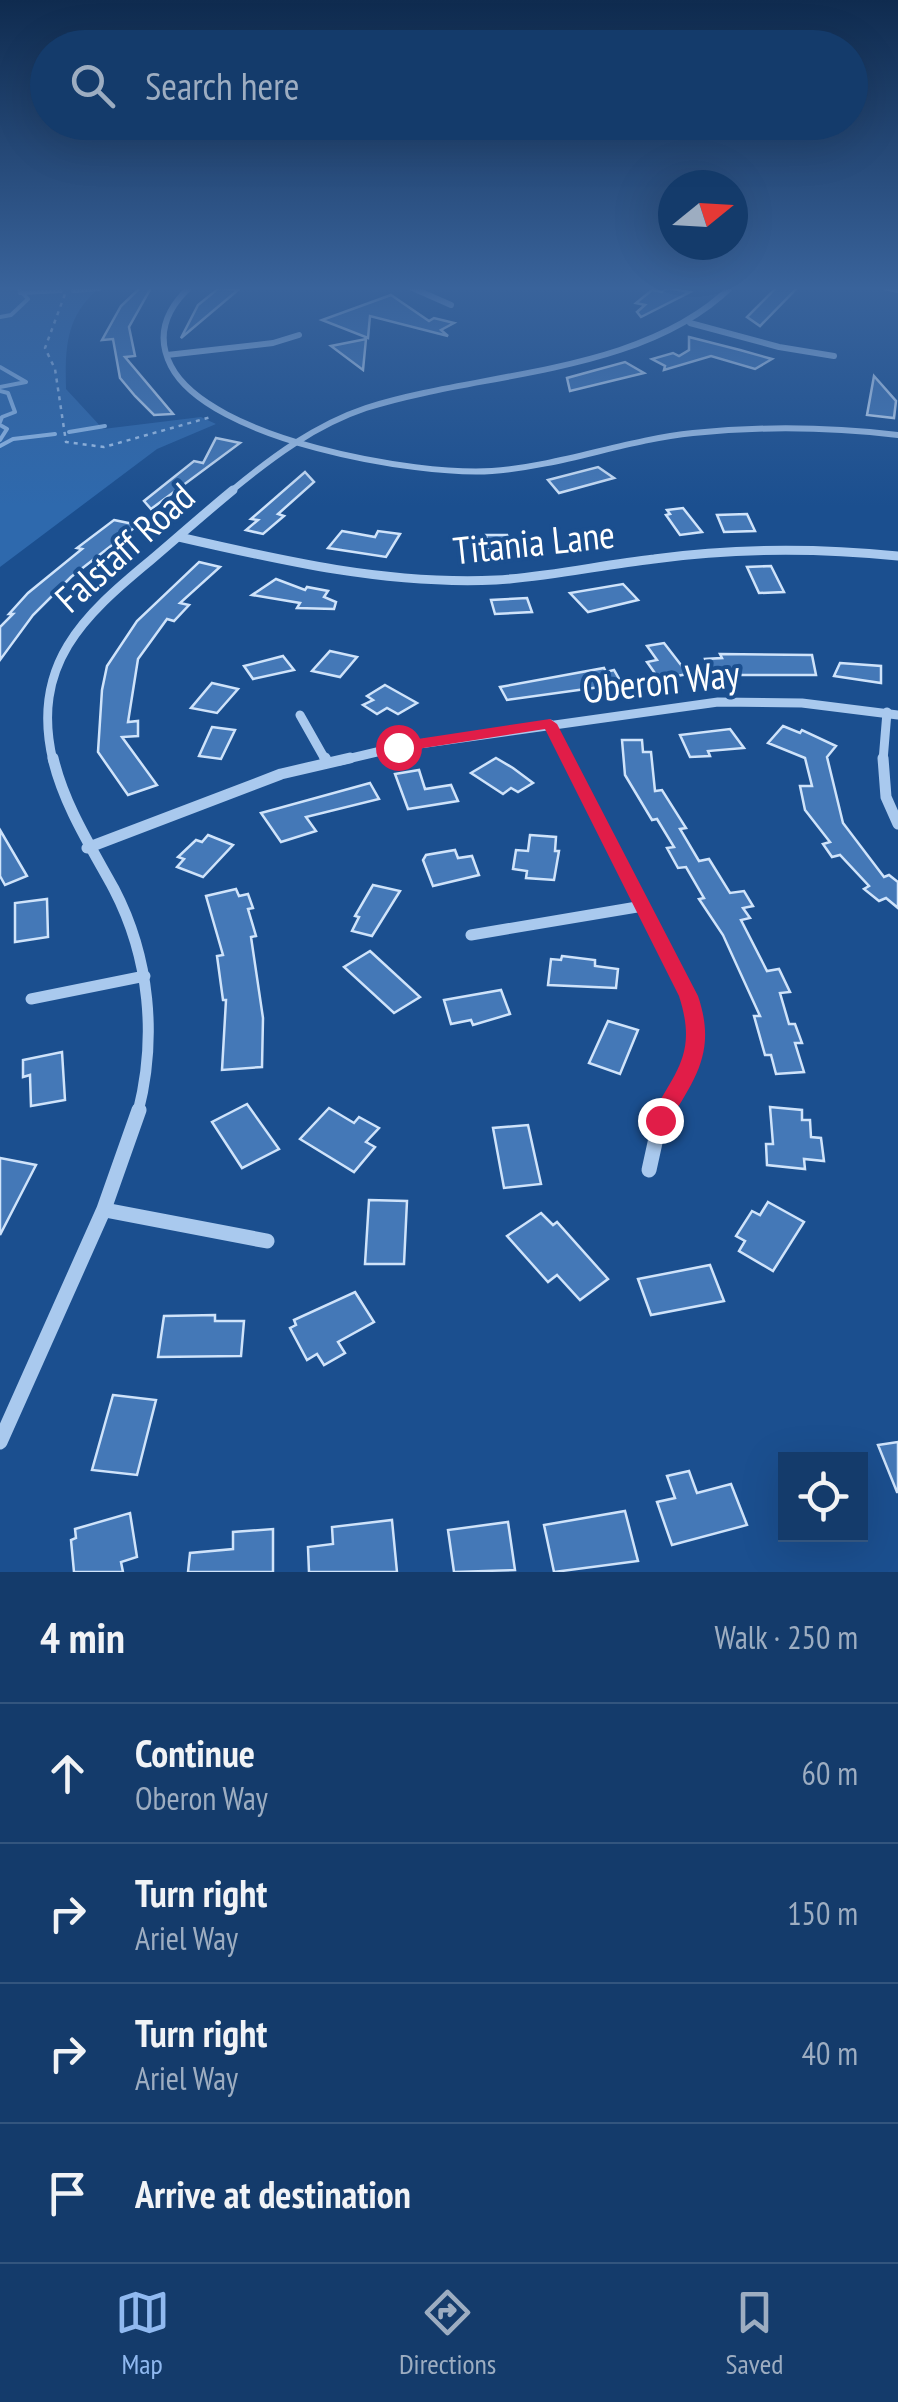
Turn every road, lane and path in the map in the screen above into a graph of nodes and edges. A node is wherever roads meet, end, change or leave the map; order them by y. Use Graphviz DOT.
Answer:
graph roads {
  1 [pos="54,359"];
  2 [pos="170,359"];
  3 [pos="568,359"];
  4 [pos="221,413"];
  5 [pos="898,434"];
  6 [pos="298,440"];
  7 [pos="178,537"];
  8 [pos="898,556"];
  9 [pos="892,713"];
  10 [pos="300,714"];
  11 [pos="550,724"];
  12 [pos="327,762"];
  13 [pos="898,824"];
  14 [pos="88,848"];
  15 [pos="643,906"];
  16 [pos="471,935"];
  17 [pos="145,976"];
  18 [pos="30,999"];
  19 [pos="648,1170"];
  20 [pos="105,1210"];
  21 [pos="267,1241"];
  22 [pos="0,1442"];
  1 -- 4 [label="path"];
  2 -- 4 [label="street"];
  3 -- 6 [label="street, Falstaff Road"];
  4 -- 6 [label="street"];
  5 -- 6 [label="street"];
  6 -- 7 [label="street, Falstaff Road"];
  7 -- 8 [label="street, Titania Lane"];
  7 -- 14 [label="street, Falstaff Road"];
  9 -- 11 [label="street, Oberon Way"];
  9 -- 13 [label="street"];
  10 -- 12 [label="street"];
  11 -- 12 [label="street, Oberon Way"];
  11 -- 15 [label="street"];
  12 -- 14 [label="street, Oberon Way"];
  14 -- 17 [label="street, Falstaff Road"];
  15 -- 16 [label="street"];
  15 -- 19 [label="street"];
  17 -- 18 [label="street"];
  17 -- 20 [label="street, Falstaff Road"];
  20 -- 21 [label="street"];
  20 -- 22 [label="street, Falstaff Road"];
}
